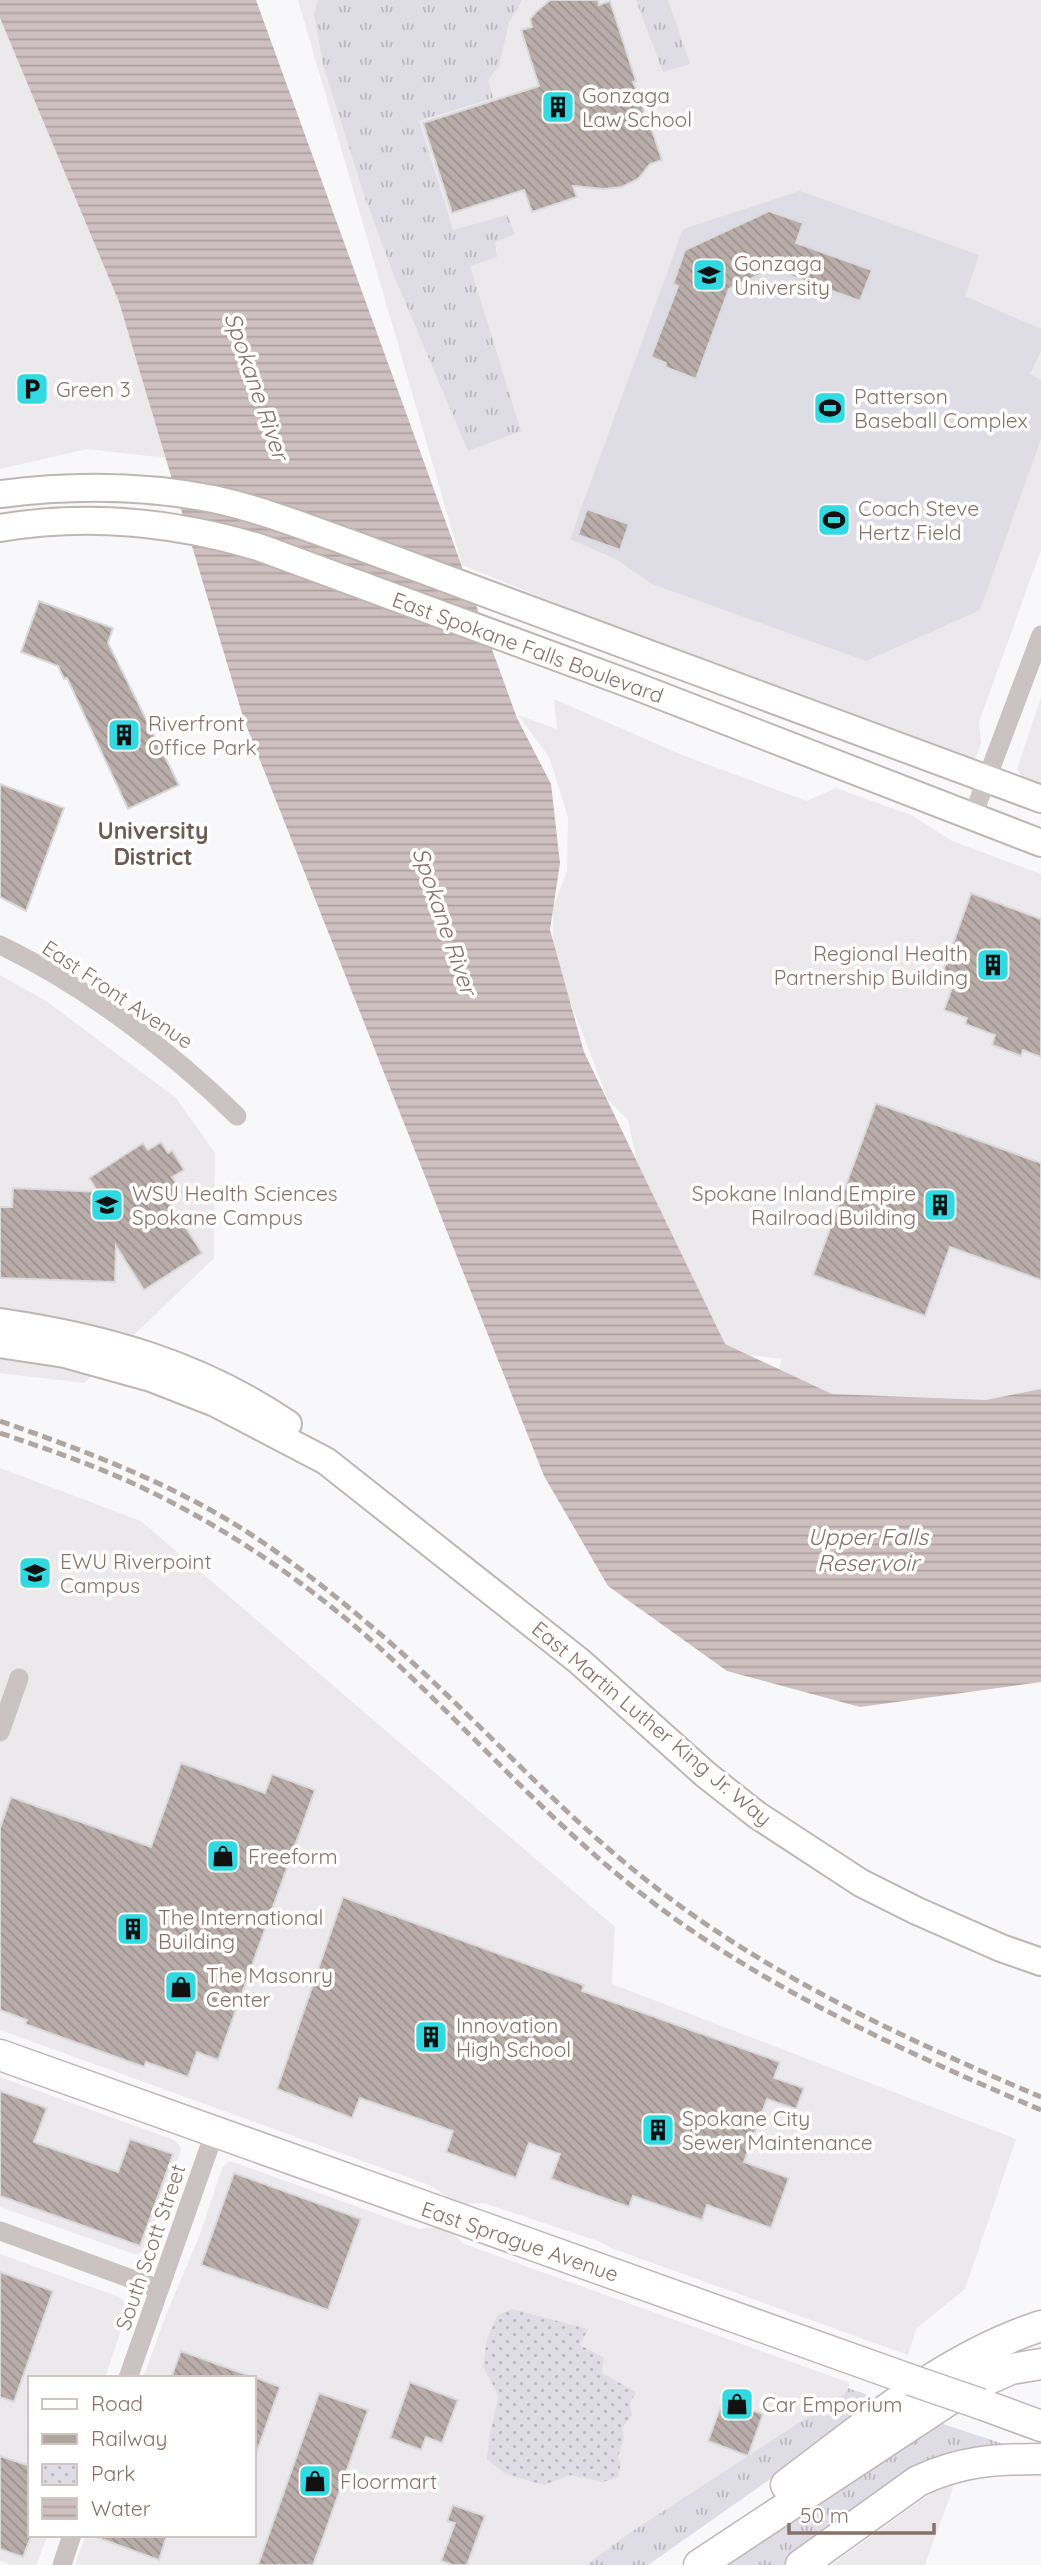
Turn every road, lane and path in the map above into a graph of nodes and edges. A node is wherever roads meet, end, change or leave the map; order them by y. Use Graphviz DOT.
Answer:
graph roads {
  1 [pos="0,494"];
  2 [pos="0,528"];
  3 [pos="1041,635"];
  4 [pos="987,780"];
  5 [pos="1041,799"];
  6 [pos="972,818"];
  7 [pos="1041,842"];
  8 [pos="0,945"];
  9 [pos="237,1115"];
  10 [pos="0,1322"];
  11 [pos="0,1344"];
  12 [pos="326,1461"];
  13 [pos="19,1678"];
  14 [pos="0,1732"];
  15 [pos="1041,1962"];
  16 [pos="0,2055"];
  17 [pos="215,2131"];
  18 [pos="0,2231"];
  19 [pos="159,2290"];
  20 [pos="1041,2326"];
  21 [pos="1041,2364"];
  22 [pos="129,2376"];
  23 [pos="1041,2426"];
  24 [pos="1041,2459"];
  25 [pos="71,2537"];
  26 [pos="731,2544"];
  27 [pos="62,2565"];
  28 [pos="699,2565"];
  29 [pos="800,2565"];
  1 -- 4 [label="main road, East Spokane Falls Boulevard"];
  2 -- 6 [label="main road, East Spokane Falls Boulevard"];
  3 -- 4 [label="street"];
  4 -- 5 [label="main road, East Spokane Falls Boulevard"];
  4 -- 6 [label="street"];
  6 -- 7 [label="main road, East Spokane Falls Boulevard"];
  8 -- 9 [label="street, East Front Avenue"];
  10 -- 12 [label="main road, East Martin Luther King Jr. Way"];
  11 -- 12 [label="main road, East Martin Luther King Jr. Way"];
  12 -- 15 [label="main road, East Martin Luther King Jr. Way"];
  13 -- 14 [label="street"];
  16 -- 17 [label="main road, East Sprague Avenue"];
  17 -- 19 [label="street, South Scott Street"];
  17 -- 23 [label="main road, East Sprague Avenue, bridge"];
  18 -- 19 [label="street"];
  19 -- 22 [label="street, South Scott Street"];
  20 -- 26 [label="main road"];
  21 -- 26 [label="main road"];
  24 -- 29 [label="main road"];
  25 -- 27 [label="street"];
  26 -- 28 [label="main road"];
}
